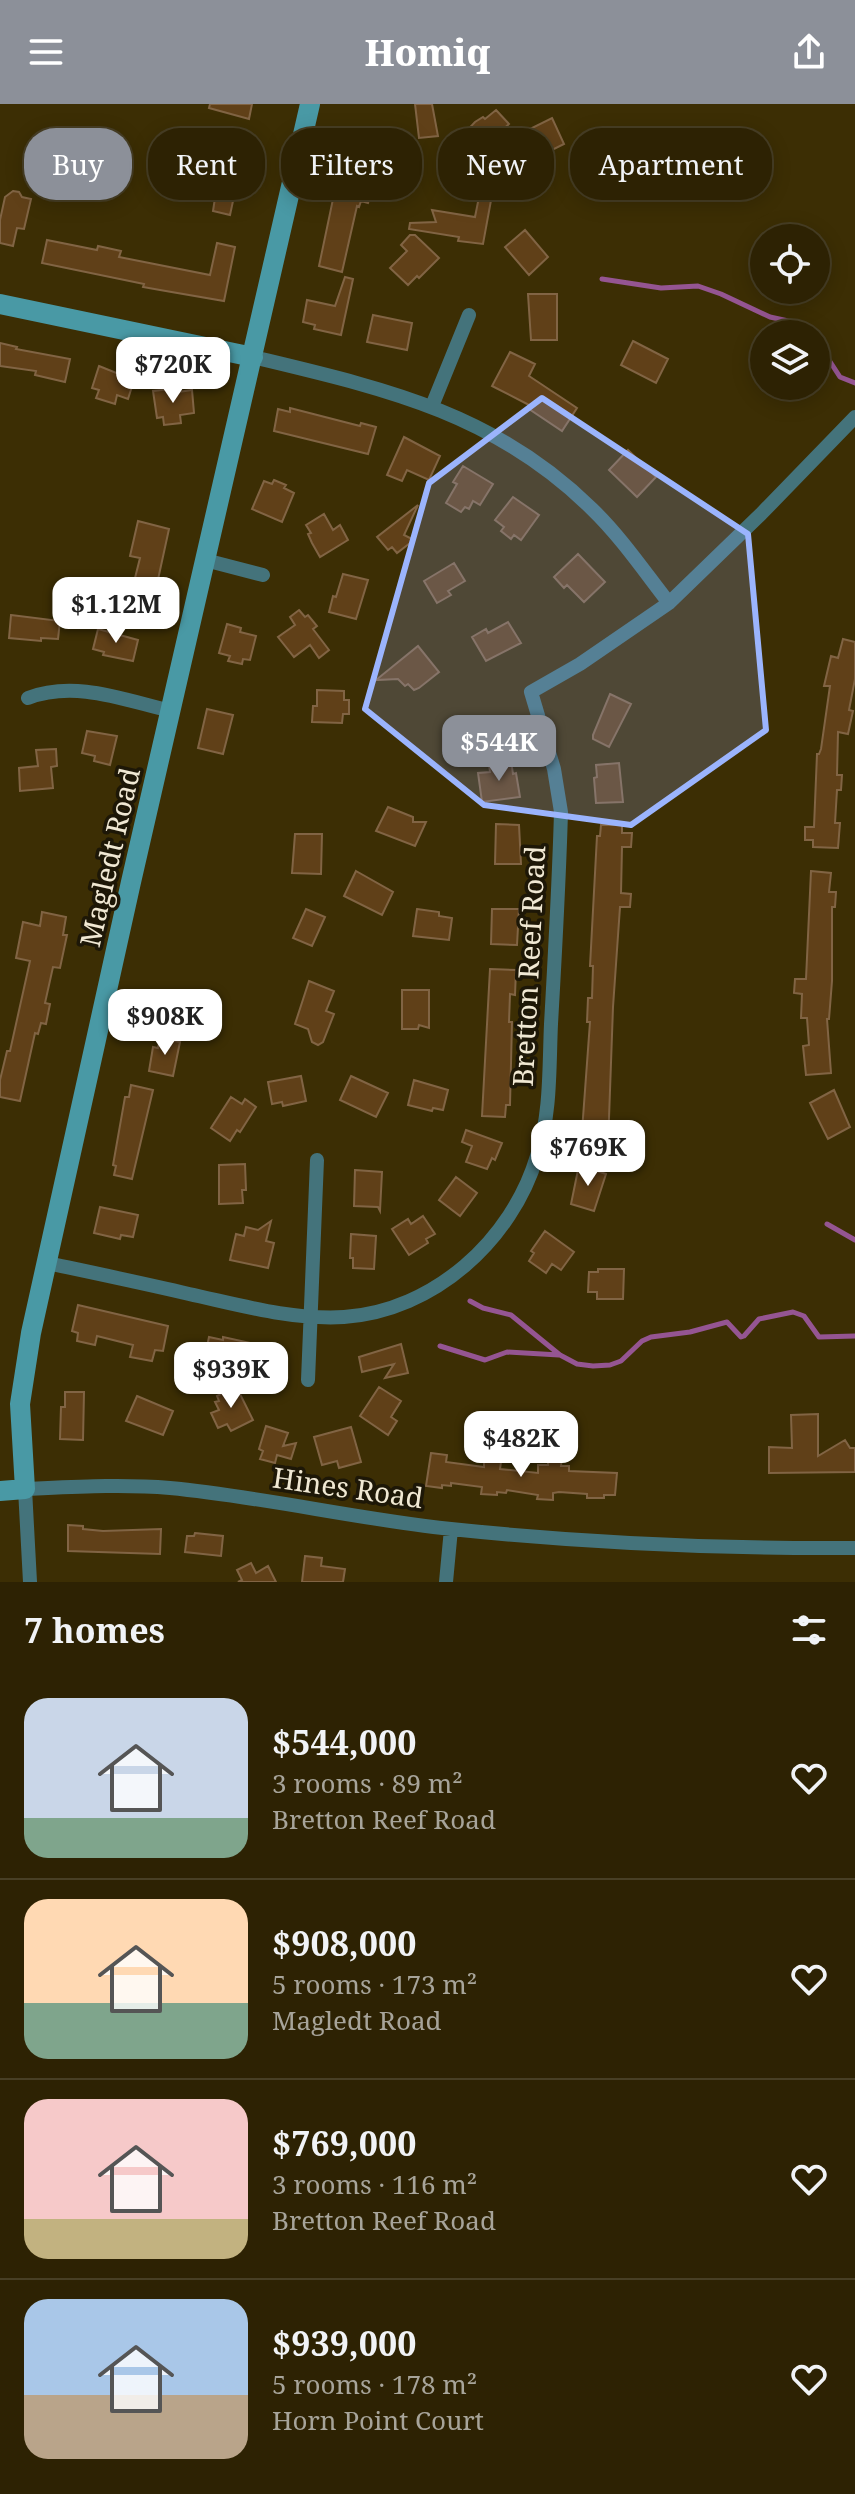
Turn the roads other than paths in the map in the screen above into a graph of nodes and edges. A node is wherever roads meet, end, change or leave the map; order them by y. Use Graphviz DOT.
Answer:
graph roads {
  1 [pos="310,104"];
  2 [pos="0,304"];
  3 [pos="469,315"];
  4 [pos="253,357"];
  5 [pos="432,406"];
  6 [pos="855,417"];
  7 [pos="205,560"];
  8 [pos="263,575"];
  9 [pos="669,603"];
  10 [pos="28,698"];
  11 [pos="171,711"];
  12 [pos="317,1160"];
  13 [pos="47,1263"];
  14 [pos="310,1317"];
  15 [pos="308,1380"];
  16 [pos="25,1489"];
  17 [pos="0,1491"];
  18 [pos="451,1529"];
  19 [pos="855,1548"];
  20 [pos="30,1582"];
  21 [pos="446,1582"];
  1 -- 4 [label="street, Magledt Road"];
  2 -- 4 [label="street"];
  3 -- 5 [label="street"];
  4 -- 5 [label="street"];
  4 -- 7 [label="street, Magledt Road"];
  5 -- 9 [label="street"];
  6 -- 9 [label="street"];
  7 -- 8 [label="street"];
  7 -- 11 [label="street, Magledt Road"];
  9 -- 14 [label="street, Bretton Reef Road"];
  10 -- 11 [label="street"];
  11 -- 13 [label="street, Magledt Road"];
  12 -- 14 [label="street"];
  13 -- 14 [label="street, Bretton Reef Road"];
  13 -- 16 [label="street, Magledt Road"];
  14 -- 15 [label="street"];
  16 -- 17 [label="street"];
  16 -- 18 [label="street, Hines Road"];
  16 -- 20 [label="street"];
  18 -- 19 [label="street, Hines Road"];
  18 -- 21 [label="street"];
}
